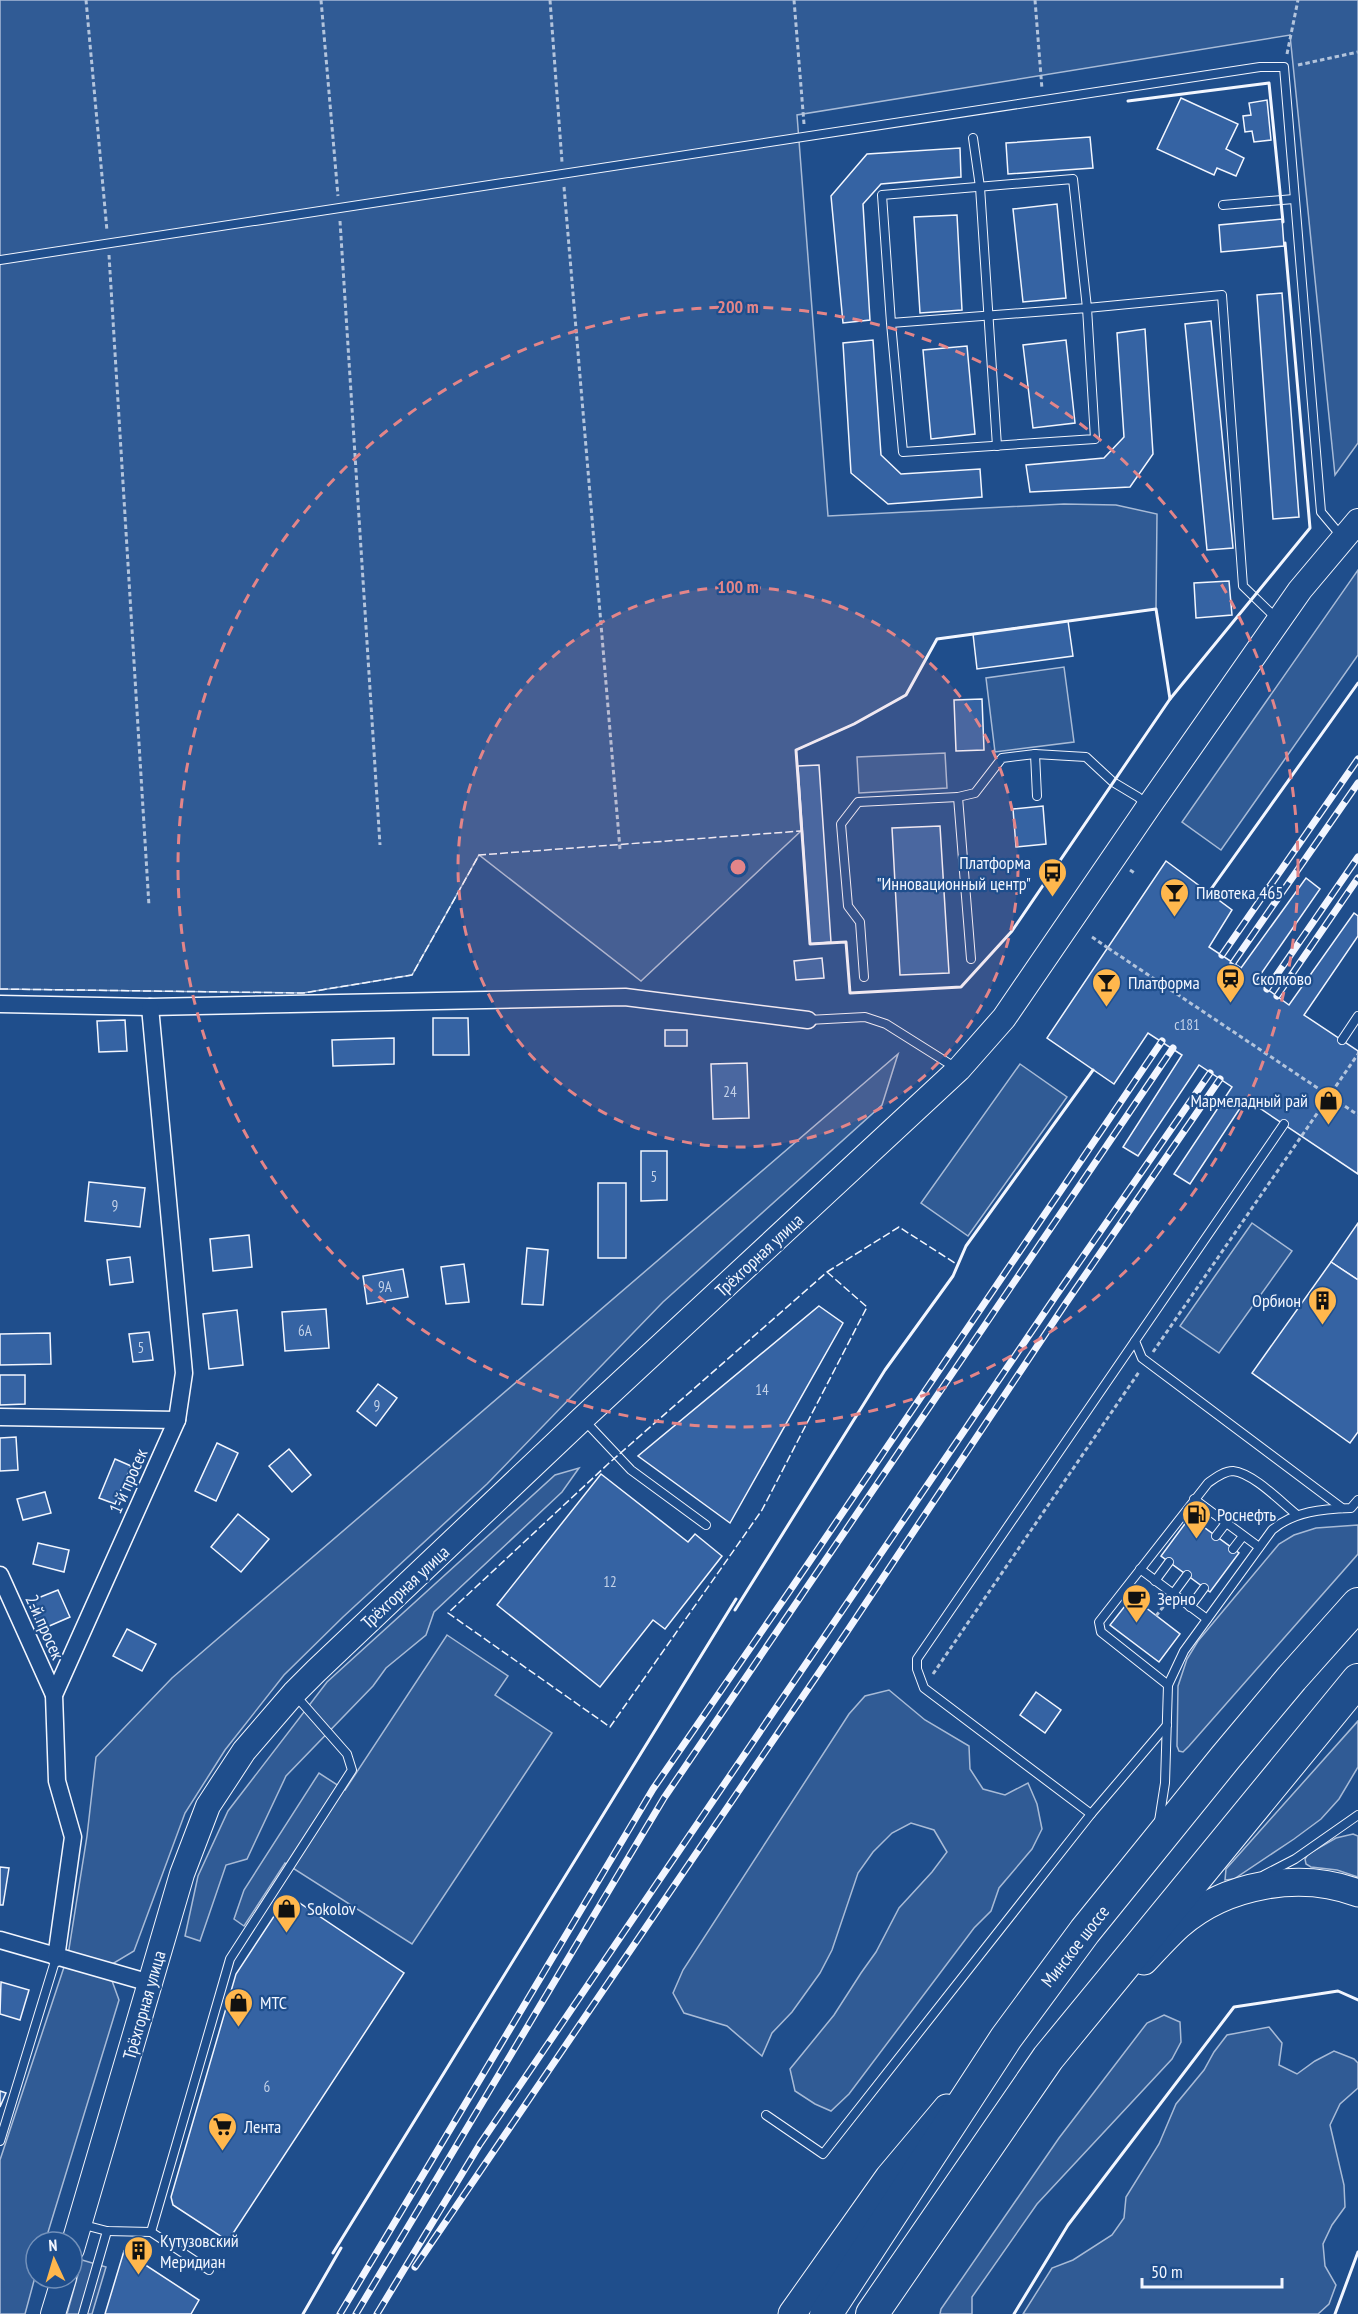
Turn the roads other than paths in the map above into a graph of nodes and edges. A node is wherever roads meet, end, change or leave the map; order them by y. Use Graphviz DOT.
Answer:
graph roads {
  1 [pos="973,138"];
  2 [pos="980,187"];
  3 [pos="1294,200"];
  4 [pos="1223,205"];
  5 [pos="0,260"];
  6 [pos="1087,308"];
  7 [pos="988,316"];
  8 [pos="891,323"];
  9 [pos="997,446"];
  10 [pos="1351,531"];
  11 [pos="1279,621"];
  12 [pos="1035,754"];
  13 [pos="1037,796"];
  14 [pos="958,797"];
  15 [pos="1149,807"];
  16 [pos="971,959"];
  17 [pos="864,977"];
  18 [pos="0,1005"];
  19 [pos="150,1007"];
  20 [pos="1358,1016"];
  21 [pos="808,1020"];
  22 [pos="1342,1040"];
  23 [pos="959,1069"];
  24 [pos="1284,1124"];
  25 [pos="1135,1341"];
  26 [pos="0,1417"];
  27 [pos="583,1418"];
  28 [pos="177,1420"];
  29 [pos="1194,1499"];
  30 [pos="1358,1500"];
  31 [pos="1347,1508"];
  32 [pos="1208,1510"];
  33 [pos="1296,1514"];
  34 [pos="1199,1523"];
  35 [pos="1226,1523"];
  36 [pos="706,1525"];
  37 [pos="1216,1536"];
  38 [pos="1243,1536"];
  39 [pos="1259,1547"];
  40 [pos="1233,1549"];
  41 [pos="1169,1562"];
  42 [pos="1140,1569"];
  43 [pos="0,1575"];
  44 [pos="1187,1575"];
  45 [pos="1155,1581"];
  46 [pos="1204,1588"];
  47 [pos="1173,1594"];
  48 [pos="1358,1604"];
  49 [pos="1190,1607"];
  50 [pos="1207,1619"];
  51 [pos="1358,1680"];
  52 [pos="1168,1685"];
  53 [pos="294,1693"];
  54 [pos="54,1695"];
  55 [pos="1167,1725"];
  56 [pos="1091,1814"];
  57 [pos="1357,1817"];
  58 [pos="1154,1848"];
  59 [pos="1358,1893"];
  60 [pos="1219,1899"];
  61 [pos="0,1940"];
  62 [pos="56,1958"];
  63 [pos="150,1983"];
  64 [pos="1006,2038"];
  65 [pos="1048,2058"];
  66 [pos="766,2115"];
  67 [pos="0,2141"];
  68 [pos="79,2224"];
  69 [pos="77,2230"];
  70 [pos="107,2231"];
  71 [pos="151,2232"];
  72 [pos="209,2270"];
  73 [pos="60,2290"];
  74 [pos="53,2314"];
  75 [pos="83,2314"];
  76 [pos="792,2314"];
  77 [pos="826,2314"];
  78 [pos="872,2314"];
  1 -- 2 [label="lane"];
  2 -- 6 [label="lane"];
  2 -- 7 [label="lane"];
  2 -- 8 [label="lane"];
  3 -- 4 [label="lane"];
  3 -- 5 [label="lane"];
  3 -- 10 [label="lane"];
  6 -- 7 [label="lane"];
  6 -- 9 [label="lane"];
  6 -- 11 [label="lane"];
  7 -- 8 [label="lane"];
  7 -- 9 [label="lane"];
  8 -- 9 [label="lane"];
  10 -- 11 [label="street, Трёхгорная улица"];
  11 -- 15 [label="street, Трёхгорная улица"];
  12 -- 13 [label="lane"];
  12 -- 14 [label="lane"];
  12 -- 15 [label="lane"];
  14 -- 16 [label="lane"];
  14 -- 17 [label="lane"];
  15 -- 23 [label="street, Трёхгорная улица"];
  18 -- 19 [label="street"];
  19 -- 21 [label="street"];
  19 -- 28 [label="street, 1-й просек"];
  20 -- 22 [label="lane"];
  21 -- 23 [label="lane"];
  23 -- 27 [label="street, Трёхгорная улица"];
  24 -- 25 [label="lane"];
  25 -- 31 [label="lane"];
  25 -- 56 [label="lane"];
  26 -- 28 [label="street"];
  27 -- 36 [label="lane"];
  27 -- 53 [label="street, Трёхгорная улица"];
  28 -- 54 [label="street, 1-й просек"];
  29 -- 32 [label="lane"];
  29 -- 33 [label="lane"];
  29 -- 42 [label="lane"];
  30 -- 31 [label="lane"];
  31 -- 33 [label="lane"];
  32 -- 34 [label="lane"];
  32 -- 35 [label="lane"];
  33 -- 39 [label="lane"];
  35 -- 37 [label="lane"];
  35 -- 38 [label="lane"];
  38 -- 39 [label="lane"];
  38 -- 40 [label="lane"];
  39 -- 50 [label="lane"];
  41 -- 45 [label="lane"];
  42 -- 45 [label="lane"];
  42 -- 52 [label="lane"];
  43 -- 54 [label="street, 2-й просек"];
  44 -- 47 [label="lane"];
  45 -- 47 [label="lane"];
  46 -- 49 [label="lane"];
  47 -- 49 [label="lane"];
  48 -- 58 [label="highway, Минское шоссе"];
  49 -- 50 [label="lane"];
  50 -- 52 [label="lane"];
  51 -- 65 [label="highway"];
  52 -- 55 [label="lane"];
  53 -- 63 [label="street, Трёхгорная улица"];
  53 -- 71 [label="lane"];
  54 -- 62 [label="street, 1-й просек"];
  55 -- 56 [label="lane"];
  55 -- 58 [label="lane"];
  56 -- 66 [label="lane"];
  57 -- 60 [label="lane"];
  58 -- 64 [label="highway, Минское шоссе"];
  59 -- 60 [label="main road"];
  60 -- 65 [label="main road"];
  61 -- 62 [label="street"];
  62 -- 63 [label="street"];
  62 -- 67 [label="lane"];
  63 -- 68 [label="street, Трёхгорная улица"];
  64 -- 76 [label="main road"];
  64 -- 77 [label="highway, Минское шоссе"];
  65 -- 78 [label="highway"];
  68 -- 69 [label="street, Трёхгорная улица"];
  68 -- 70 [label="lane"];
  70 -- 71 [label="lane"];
  70 -- 75 [label="lane"];
  71 -- 72 [label="lane"];
  73 -- 74 [label="street"];
}
